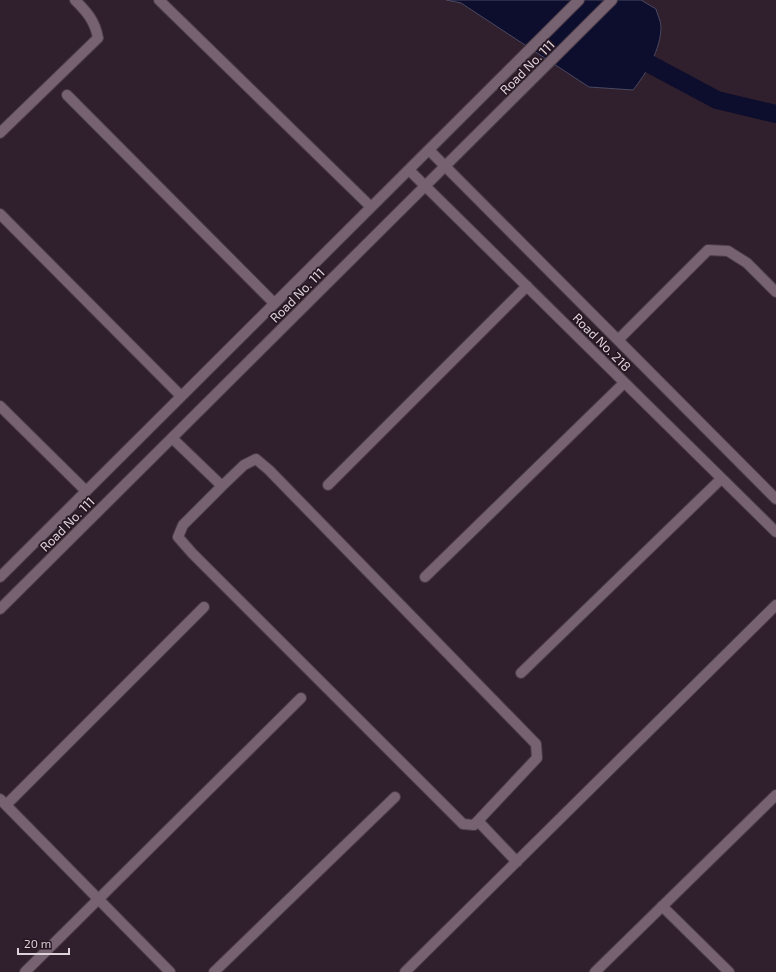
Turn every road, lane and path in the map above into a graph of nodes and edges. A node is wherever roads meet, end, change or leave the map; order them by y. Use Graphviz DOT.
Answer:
graph roads {
  1 [pos="75,0"];
  2 [pos="159,0"];
  3 [pos="579,0"];
  4 [pos="612,0"];
  5 [pos="67,95"];
  6 [pos="0,133"];
  7 [pos="429,150"];
  8 [pos="445,166"];
  9 [pos="409,170"];
  10 [pos="425,186"];
  11 [pos="371,207"];
  12 [pos="0,214"];
  13 [pos="527,286"];
  14 [pos="776,292"];
  15 [pos="274,304"];
  16 [pos="618,340"];
  17 [pos="624,383"];
  18 [pos="181,396"];
  19 [pos="0,406"];
  20 [pos="172,438"];
  21 [pos="721,479"];
  22 [pos="328,485"];
  23 [pos="222,486"];
  24 [pos="86,491"];
  25 [pos="776,500"];
  26 [pos="776,532"];
  27 [pos="0,577"];
  28 [pos="425,577"];
  29 [pos="776,605"];
  30 [pos="204,607"];
  31 [pos="0,608"];
  32 [pos="521,673"];
  33 [pos="301,698"];
  34 [pos="776,795"];
  35 [pos="395,797"];
  36 [pos="3,802"];
  37 [pos="478,821"];
  38 [pos="517,862"];
  39 [pos="98,898"];
  40 [pos="662,906"];
  41 [pos="25,972"];
  42 [pos="170,972"];
  43 [pos="214,972"];
  44 [pos="405,972"];
  45 [pos="595,972"];
  46 [pos="729,972"];
  1 -- 6 [label="street"];
  2 -- 11 [label="street"];
  3 -- 7 [label="street, Road No. 111"];
  4 -- 8 [label="street, Road No. 111"];
  5 -- 15 [label="street"];
  7 -- 8 [label="street, Road No. 218"];
  7 -- 9 [label="street, Road No. 111"];
  8 -- 10 [label="street, Road No. 111"];
  8 -- 16 [label="street, Road No. 218"];
  9 -- 10 [label="street, Road No. 218"];
  9 -- 11 [label="street, Road No. 111"];
  10 -- 13 [label="street, Road No. 218"];
  10 -- 20 [label="street, Road No. 111"];
  11 -- 15 [label="street, Road No. 111"];
  12 -- 18 [label="street"];
  13 -- 17 [label="street, Road No. 218"];
  13 -- 22 [label="street"];
  14 -- 16 [label="street"];
  15 -- 18 [label="street, Road No. 111"];
  16 -- 25 [label="street, Road No. 218"];
  17 -- 21 [label="street, Road No. 218"];
  17 -- 28 [label="street"];
  18 -- 24 [label="street, Road No. 111"];
  19 -- 24 [label="street"];
  20 -- 23 [label="street"];
  20 -- 31 [label="street, Road No. 111"];
  21 -- 26 [label="street, Road No. 218"];
  21 -- 32 [label="street"];
  23 -- 37 [label="street"];
  23 -- 37 [label="street"];
  24 -- 27 [label="street, Road No. 111"];
  29 -- 38 [label="street"];
  30 -- 36 [label="street"];
  33 -- 39 [label="street"];
  34 -- 40 [label="street"];
  35 -- 43 [label="street"];
  36 -- 39 [label="street"];
  37 -- 38 [label="street"];
  38 -- 44 [label="street"];
  39 -- 41 [label="street"];
  39 -- 42 [label="street"];
  40 -- 45 [label="street"];
  40 -- 46 [label="street"];
}
